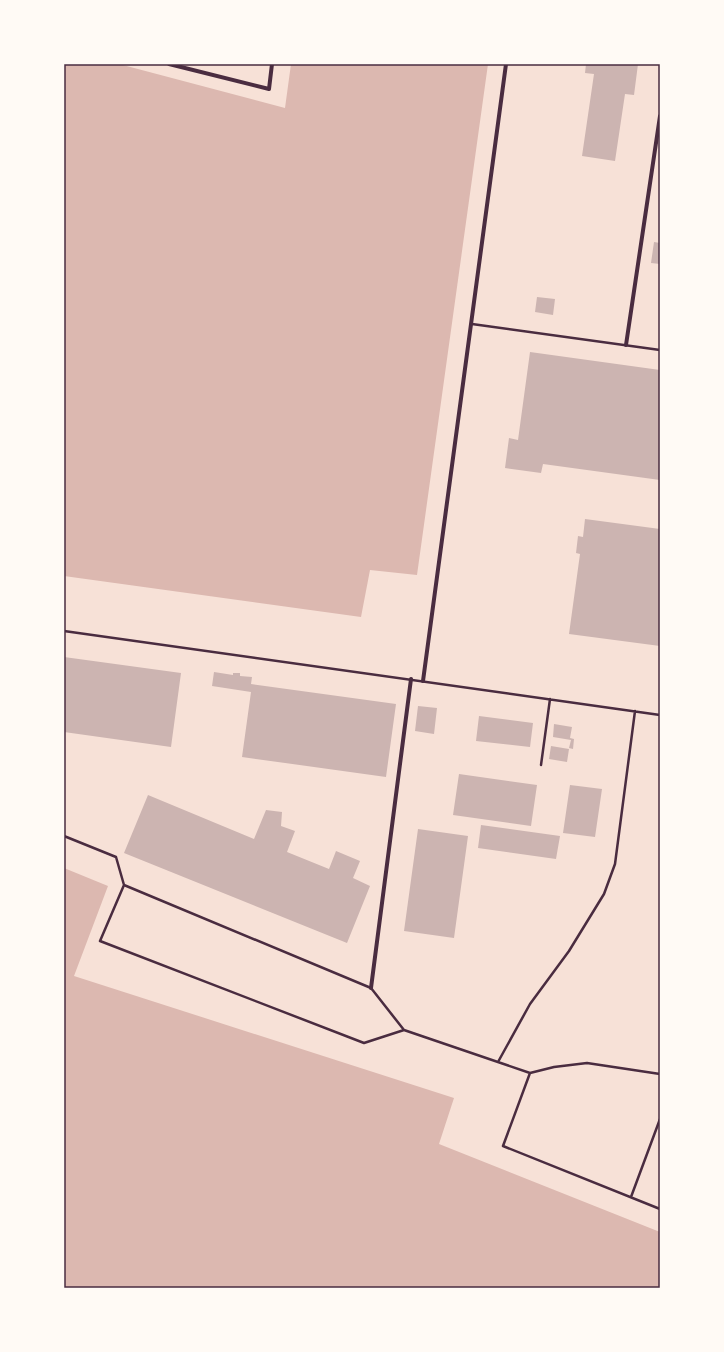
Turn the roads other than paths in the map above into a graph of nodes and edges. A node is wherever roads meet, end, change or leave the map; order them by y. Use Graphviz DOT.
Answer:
graph roads {
  1 [pos="169,64"];
  2 [pos="272,64"];
  3 [pos="506,64"];
  4 [pos="660,116"];
  5 [pos="472,324"];
  6 [pos="626,345"];
  7 [pos="660,350"];
  8 [pos="64,631"];
  9 [pos="411,680"];
  10 [pos="423,681"];
  11 [pos="550,699"];
  12 [pos="635,711"];
  13 [pos="660,715"];
  14 [pos="542,765"];
  15 [pos="64,836"];
  16 [pos="124,885"];
  17 [pos="371,988"];
  18 [pos="404,1030"];
  19 [pos="498,1062"];
  20 [pos="530,1073"];
  21 [pos="660,1074"];
  22 [pos="660,1119"];
  23 [pos="631,1197"];
  24 [pos="660,1208"];
  1 -- 2 [label="street"];
  3 -- 5 [label="street"];
  4 -- 6 [label="street"];
  5 -- 6 [label="lane"];
  5 -- 10 [label="street"];
  6 -- 7 [label="lane"];
  8 -- 9 [label="lane"];
  9 -- 10 [label="lane"];
  9 -- 17 [label="street"];
  10 -- 11 [label="lane"];
  11 -- 12 [label="lane"];
  11 -- 14 [label="lane"];
  12 -- 13 [label="lane"];
  12 -- 19 [label="lane"];
  15 -- 16 [label="lane"];
  16 -- 17 [label="lane"];
  16 -- 18 [label="lane"];
  17 -- 18 [label="lane"];
  18 -- 19 [label="lane"];
  19 -- 20 [label="lane"];
  20 -- 21 [label="lane"];
  20 -- 23 [label="lane"];
  22 -- 23 [label="lane"];
  23 -- 24 [label="lane"];
}
